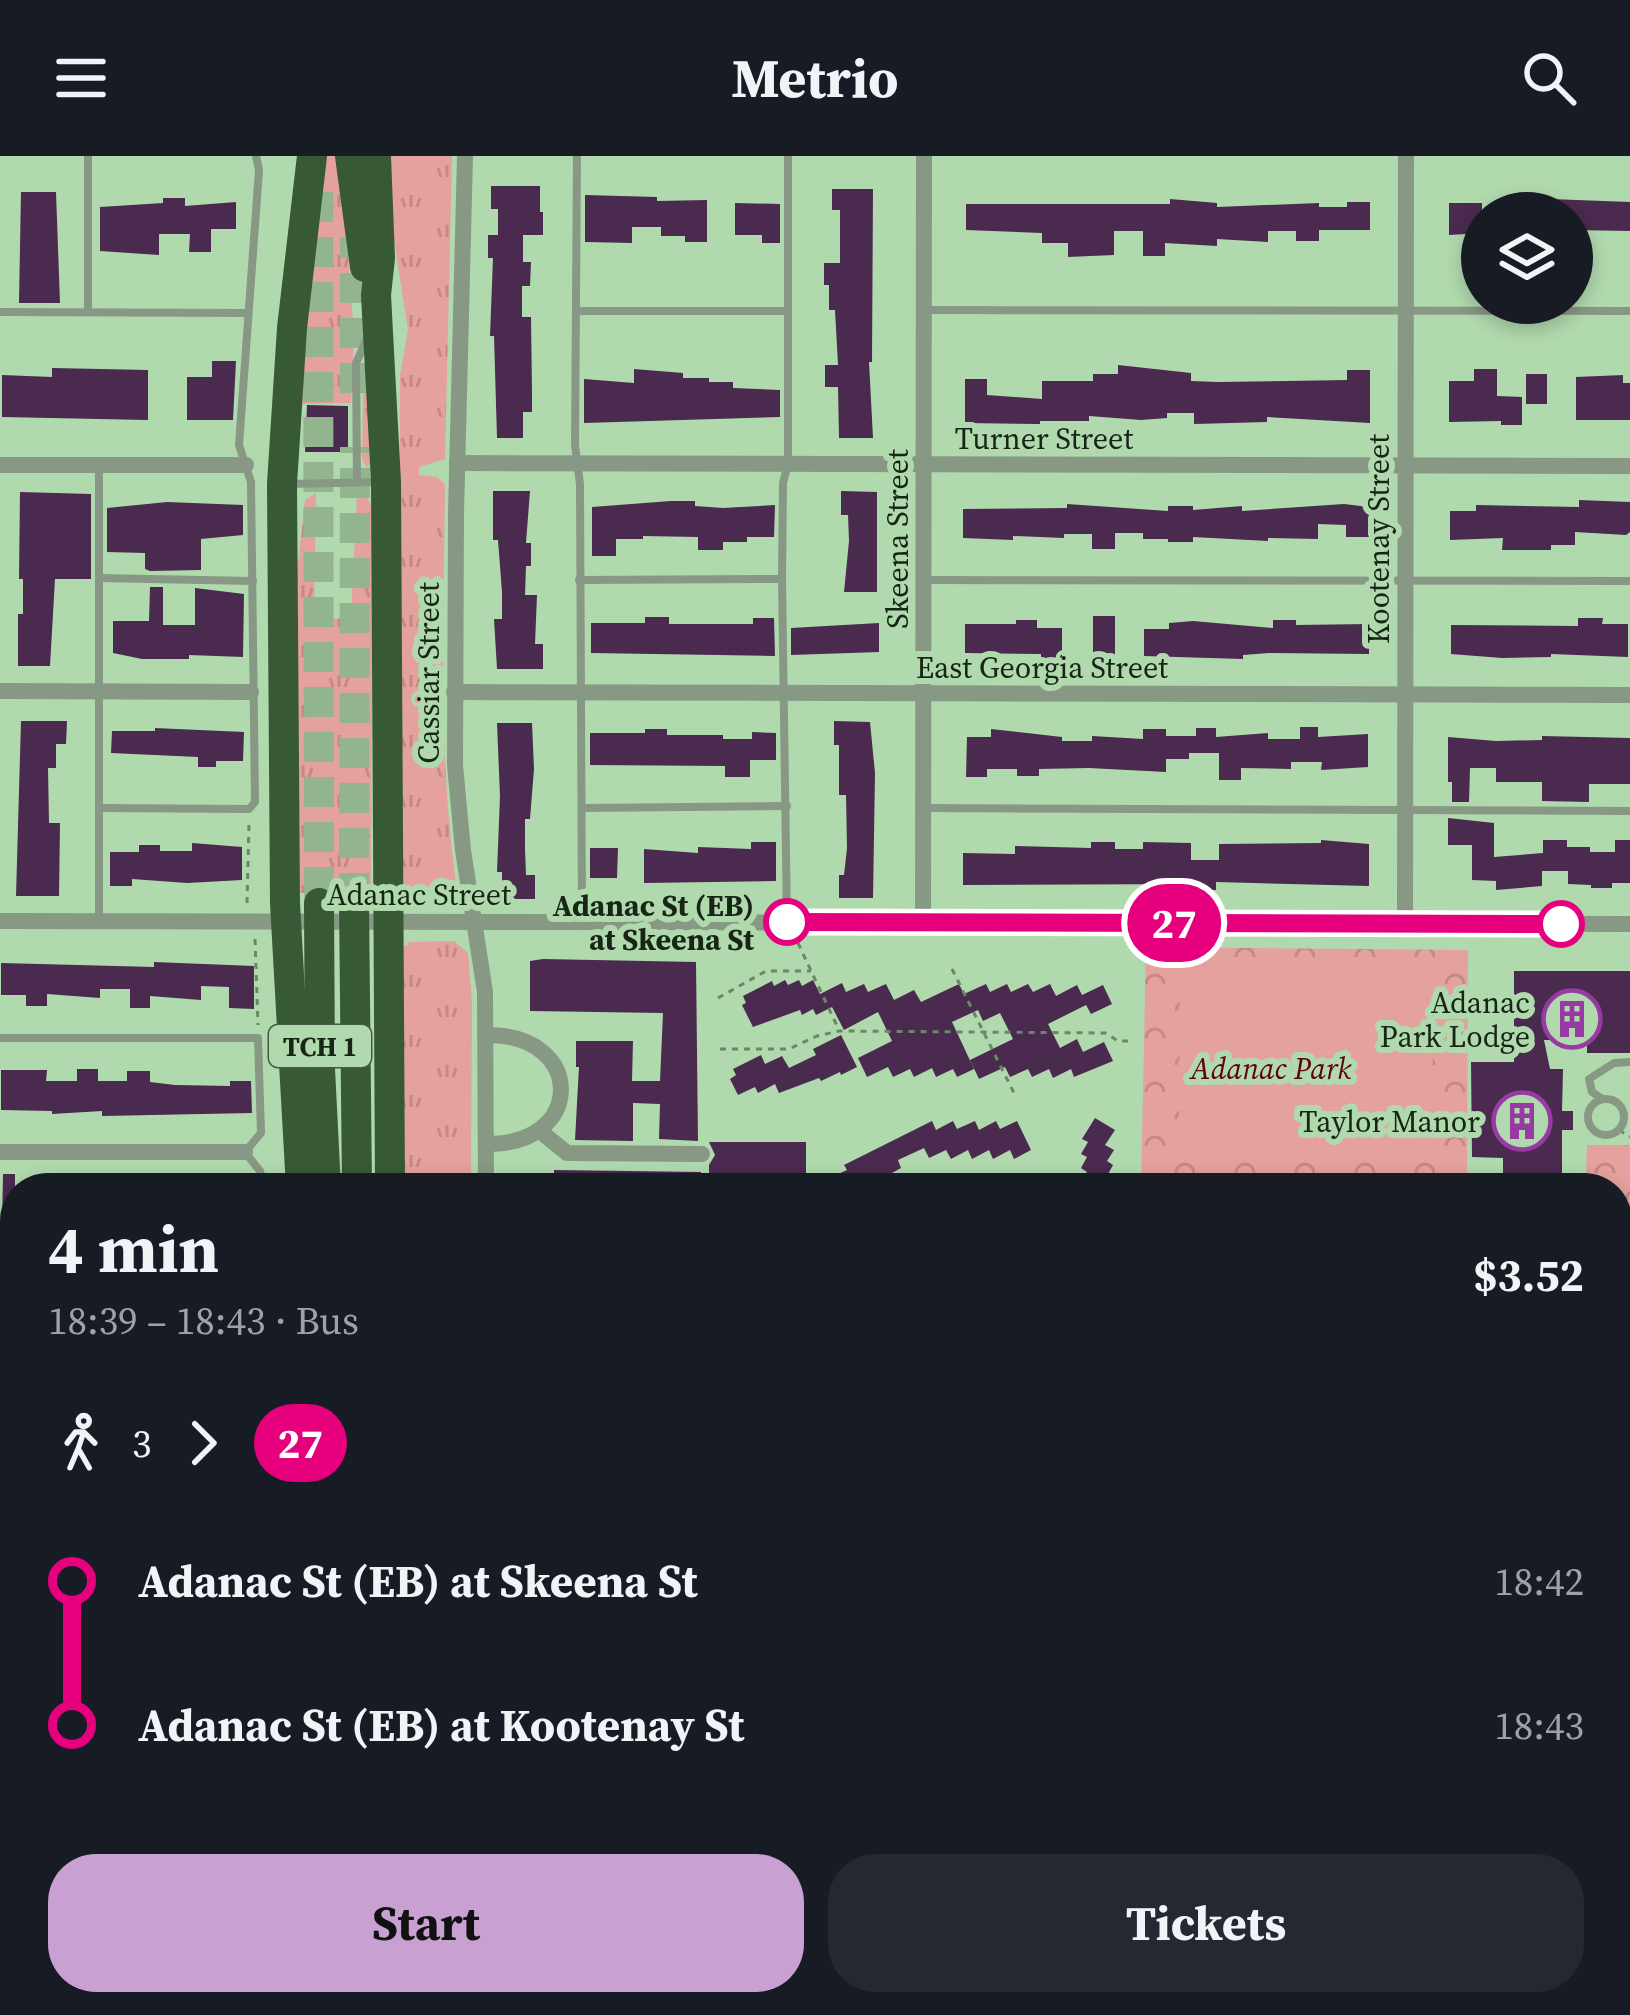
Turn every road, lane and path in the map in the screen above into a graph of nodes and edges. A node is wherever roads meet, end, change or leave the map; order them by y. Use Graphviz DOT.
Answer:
graph roads {
  1 [pos="88,156"];
  2 [pos="256,156"];
  3 [pos="312,156"];
  4 [pos="350,156"];
  5 [pos="376,156"];
  6 [pos="465,156"];
  7 [pos="577,156"];
  8 [pos="788,156"];
  9 [pos="924,156"];
  10 [pos="1406,156"];
  11 [pos="377,308"];
  12 [pos="925,310"];
  13 [pos="578,311"];
  14 [pos="787,311"];
  15 [pos="1404,311"];
  16 [pos="1630,311"];
  17 [pos="0,312"];
  18 [pos="88,312"];
  19 [pos="247,313"];
  20 [pos="457,463"];
  21 [pos="578,463"];
  22 [pos="788,464"];
  23 [pos="925,464"];
  24 [pos="0,465"];
  25 [pos="99,465"];
  26 [pos="245,465"];
  27 [pos="1406,465"];
  28 [pos="1630,466"];
  29 [pos="371,482"];
  30 [pos="282,484"];
  31 [pos="99,578"];
  32 [pos="782,579"];
  33 [pos="579,580"];
  34 [pos="925,580"];
  35 [pos="253,581"];
  36 [pos="1405,581"];
  37 [pos="1630,581"];
  38 [pos="0,692"];
  39 [pos="99,692"];
  40 [pos="251,692"];
  41 [pos="454,692"];
  42 [pos="580,692"];
  43 [pos="784,694"];
  44 [pos="923,694"];
  45 [pos="1404,694"];
  46 [pos="1630,695"];
  47 [pos="787,806"];
  48 [pos="100,808"];
  49 [pos="583,808"];
  50 [pos="923,808"];
  51 [pos="249,809"];
  52 [pos="1404,811"];
  53 [pos="1630,812"];
  54 [pos="319,903"];
  55 [pos="354,903"];
  56 [pos="247,904"];
  57 [pos="0,920"];
  58 [pos="99,921"];
  59 [pos="475,921"];
  60 [pos="582,922"];
  61 [pos="787,922"];
  62 [pos="1405,922"];
  63 [pos="923,923"];
  64 [pos="1630,924"];
  65 [pos="260,930"];
  66 [pos="798,943"];
  67 [pos="952,969"];
  68 [pos="811,971"];
  69 [pos="718,998"];
  70 [pos="839,1031"];
  71 [pos="986,1032"];
  72 [pos="488,1035"];
  73 [pos="0,1038"];
  74 [pos="258,1038"];
  75 [pos="1131,1041"];
  76 [pos="720,1048"];
  77 [pos="1630,1063"];
  78 [pos="1016,1097"];
  79 [pos="1601,1099"];
  80 [pos="1627,1119"];
  81 [pos="1619,1130"];
  82 [pos="541,1132"];
  83 [pos="1630,1137"];
  84 [pos="486,1144"];
  85 [pos="0,1152"];
  86 [pos="245,1152"];
  87 [pos="702,1154"];
  88 [pos="260,1173"];
  89 [pos="301,1173"];
  90 [pos="325,1173"];
  91 [pos="357,1173"];
  92 [pos="391,1173"];
  93 [pos="486,1173"];
  1 -- 18 [label="lane"];
  2 -- 19 [label="lane"];
  3 -- 30 [label="highway"];
  4 -- 11 [label="highway"];
  5 -- 11 [label="highway"];
  6 -- 20 [label="street, Cassiar Street"];
  7 -- 13 [label="lane"];
  8 -- 14 [label="lane"];
  9 -- 12 [label="street, Skeena Street"];
  10 -- 15 [label="street, Kootenay Street"];
  11 -- 29 [label="highway"];
  12 -- 15 [label="lane"];
  12 -- 23 [label="street, Skeena Street"];
  13 -- 14 [label="lane"];
  13 -- 21 [label="lane"];
  14 -- 22 [label="lane"];
  15 -- 16 [label="lane"];
  15 -- 27 [label="street, Kootenay Street"];
  17 -- 18 [label="lane"];
  18 -- 19 [label="lane"];
  19 -- 26 [label="lane"];
  20 -- 21 [label="street, Turner Street"];
  20 -- 41 [label="street, Cassiar Street"];
  21 -- 22 [label="street, Turner Street"];
  21 -- 33 [label="lane"];
  22 -- 23 [label="street, Turner Street"];
  22 -- 32 [label="lane"];
  23 -- 27 [label="street, Turner Street"];
  23 -- 34 [label="street, Skeena Street"];
  24 -- 25 [label="street"];
  25 -- 26 [label="street"];
  25 -- 31 [label="lane"];
  26 -- 35 [label="lane"];
  27 -- 28 [label="street, Turner Street"];
  27 -- 36 [label="street, Kootenay Street"];
  29 -- 30 [label="lane"];
  29 -- 92 [label="highway"];
  30 -- 89 [label="highway"];
  31 -- 35 [label="lane"];
  31 -- 39 [label="lane"];
  32 -- 33 [label="lane"];
  32 -- 43 [label="lane"];
  33 -- 42 [label="lane"];
  34 -- 36 [label="lane"];
  34 -- 44 [label="street, Skeena Street"];
  35 -- 40 [label="lane"];
  36 -- 37 [label="lane"];
  36 -- 45 [label="street, Kootenay Street"];
  38 -- 39 [label="street"];
  39 -- 40 [label="street"];
  39 -- 48 [label="lane"];
  40 -- 51 [label="lane"];
  41 -- 42 [label="street, East Georgia Street"];
  41 -- 59 [label="street, Cassiar Street"];
  42 -- 43 [label="street, East Georgia Street"];
  42 -- 49 [label="lane"];
  43 -- 44 [label="street, East Georgia Street"];
  43 -- 47 [label="lane"];
  44 -- 45 [label="street, East Georgia Street"];
  44 -- 50 [label="street, Skeena Street"];
  45 -- 46 [label="street, East Georgia Street"];
  45 -- 52 [label="street, Kootenay Street"];
  47 -- 49 [label="lane"];
  47 -- 61 [label="lane"];
  48 -- 51 [label="lane"];
  48 -- 58 [label="lane"];
  49 -- 60 [label="lane"];
  50 -- 52 [label="lane"];
  50 -- 63 [label="street, Skeena Street"];
  51 -- 56 [label="path"];
  52 -- 53 [label="lane"];
  52 -- 62 [label="street, Kootenay Street"];
  54 -- 90 [label="highway, TCH 1"];
  55 -- 91 [label="highway, TCH 1"];
  57 -- 58 [label="street, Adanac Street"];
  58 -- 65 [label="street, Adanac Street"];
  59 -- 60 [label="street, Adanac Street"];
  59 -- 65 [label="street, Adanac Street"];
  59 -- 72 [label="street, Cassiar Street"];
  60 -- 61 [label="street, Adanac Street"];
  61 -- 63 [label="street, Adanac Street"];
  62 -- 63 [label="street, Adanac Street"];
  62 -- 64 [label="street, Adanac Street"];
  65 -- 74 [label="path"];
  66 -- 68 [label="path"];
  67 -- 71 [label="path"];
  68 -- 69 [label="path"];
  68 -- 70 [label="path"];
  70 -- 71 [label="path"];
  70 -- 76 [label="path"];
  71 -- 75 [label="path"];
  71 -- 78 [label="path"];
  72 -- 82 [label="street"];
  72 -- 84 [label="street, Cassiar Street"];
  73 -- 74 [label="lane"];
  74 -- 86 [label="lane"];
  77 -- 79 [label="lane"];
  79 -- 80 [label="lane"];
  79 -- 81 [label="lane"];
  80 -- 81 [label="lane"];
  81 -- 83 [label="path"];
  82 -- 84 [label="street"];
  82 -- 87 [label="street"];
  84 -- 93 [label="street, Cassiar Street"];
  85 -- 86 [label="street"];
  86 -- 88 [label="lane"];
}
